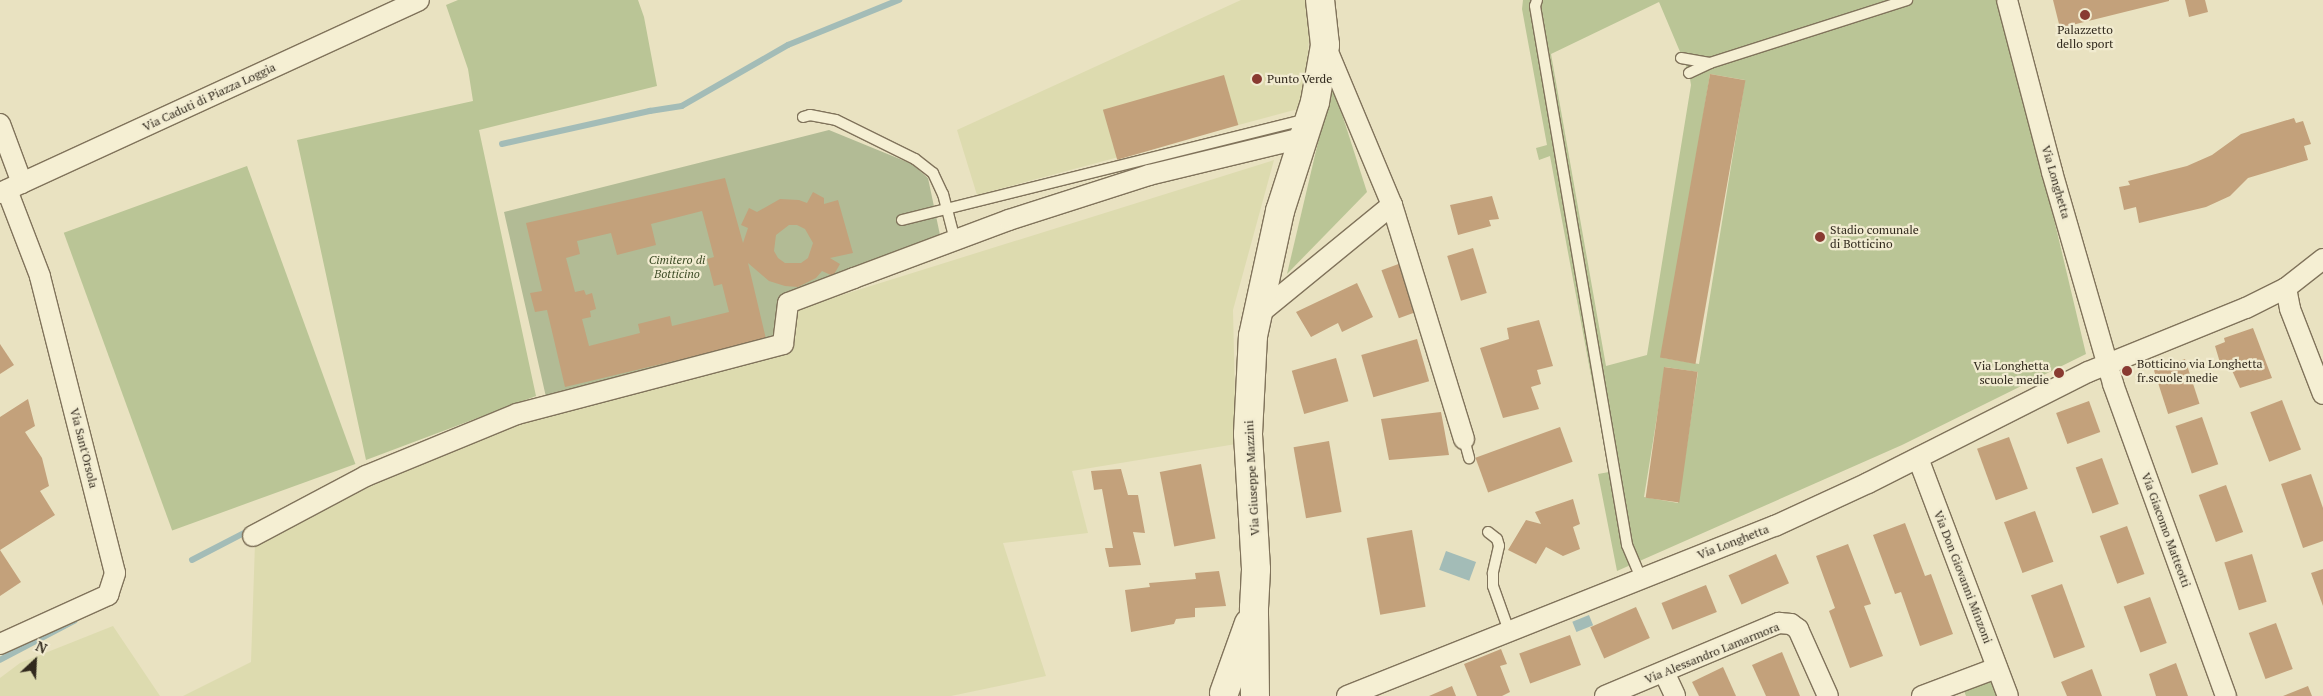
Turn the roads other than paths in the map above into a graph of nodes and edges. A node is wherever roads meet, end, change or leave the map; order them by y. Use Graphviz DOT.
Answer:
graph roads {
  1 [pos="419,0"];
  2 [pos="1320,0"];
  3 [pos="1538,0"];
  4 [pos="1907,0"];
  5 [pos="2007,0"];
  6 [pos="1325,45"];
  7 [pos="1710,63"];
  8 [pos="803,117"];
  9 [pos="0,124"];
  10 [pos="1306,128"];
  11 [pos="10,189"];
  12 [pos="1392,205"];
  13 [pos="947,209"];
  14 [pos="902,220"];
  15 [pos="955,240"];
  16 [pos="2323,259"];
  17 [pos="2286,288"];
  18 [pos="1255,317"];
  19 [pos="2108,364"];
  20 [pos="2323,393"];
  21 [pos="1467,449"];
  22 [pos="1918,458"];
  23 [pos="1488,532"];
  24 [pos="253,536"];
  25 [pos="1641,578"];
  26 [pos="1254,608"];
  27 [pos="1508,631"];
  28 [pos="0,644"];
  29 [pos="1997,668"];
  30 [pos="1664,672"];
  31 [pos="1221,694"];
  32 [pos="1254,696"];
  33 [pos="1346,696"];
  34 [pos="1605,696"];
  35 [pos="1675,696"];
  36 [pos="1828,696"];
  37 [pos="1922,696"];
  38 [pos="2008,696"];
  39 [pos="2226,696"];
  1 -- 11 [label="street, Via Caduti di Piazza Loggia"];
  2 -- 6 [label="street, Via Giuseppe Mazzini"];
  3 -- 25 [label="lane"];
  4 -- 7 [label="lane"];
  5 -- 19 [label="street, Via Longhetta"];
  6 -- 10 [label="street, Via Giuseppe Mazzini"];
  6 -- 12 [label="street, Via Giuseppe Mazzini"];
  7 -- 7 [label="lane"];
  8 -- 13 [label="lane"];
  9 -- 11 [label="street, Via Sant'Orsola"];
  10 -- 13 [label="lane"];
  10 -- 15 [label="street"];
  10 -- 18 [label="street, Via Giuseppe Mazzini"];
  11 -- 28 [label="street, Via Sant'Orsola"];
  12 -- 18 [label="street"];
  12 -- 21 [label="street, Via Giuseppe Mazzini"];
  13 -- 14 [label="lane"];
  13 -- 15 [label="lane"];
  15 -- 24 [label="street"];
  16 -- 17 [label="street, Via Longhetta"];
  17 -- 19 [label="street, Via Longhetta"];
  17 -- 20 [label="street"];
  18 -- 26 [label="street, Via Giuseppe Mazzini"];
  19 -- 22 [label="street, Via Longhetta"];
  19 -- 39 [label="street, Via Giacomo Matteotti"];
  22 -- 25 [label="street, Via Longhetta"];
  22 -- 29 [label="street, Via Don Giovanni Minzoni"];
  23 -- 27 [label="lane"];
  25 -- 27 [label="street, Via Longhetta"];
  26 -- 31 [label="street, Via Giuseppe Mazzini"];
  26 -- 32 [label="street, Via Giuseppe Mazzini"];
  27 -- 33 [label="street, Via Longhetta"];
  29 -- 37 [label="street"];
  29 -- 38 [label="street, Via Don Giovanni Minzoni"];
  30 -- 34 [label="street, Via Alessandro Lamarmora"];
  30 -- 35 [label="street"];
  30 -- 36 [label="street, Via Alessandro Lamarmora"];
  31 -- 32 [label="street, Via Giuseppe Mazzini"];
}
